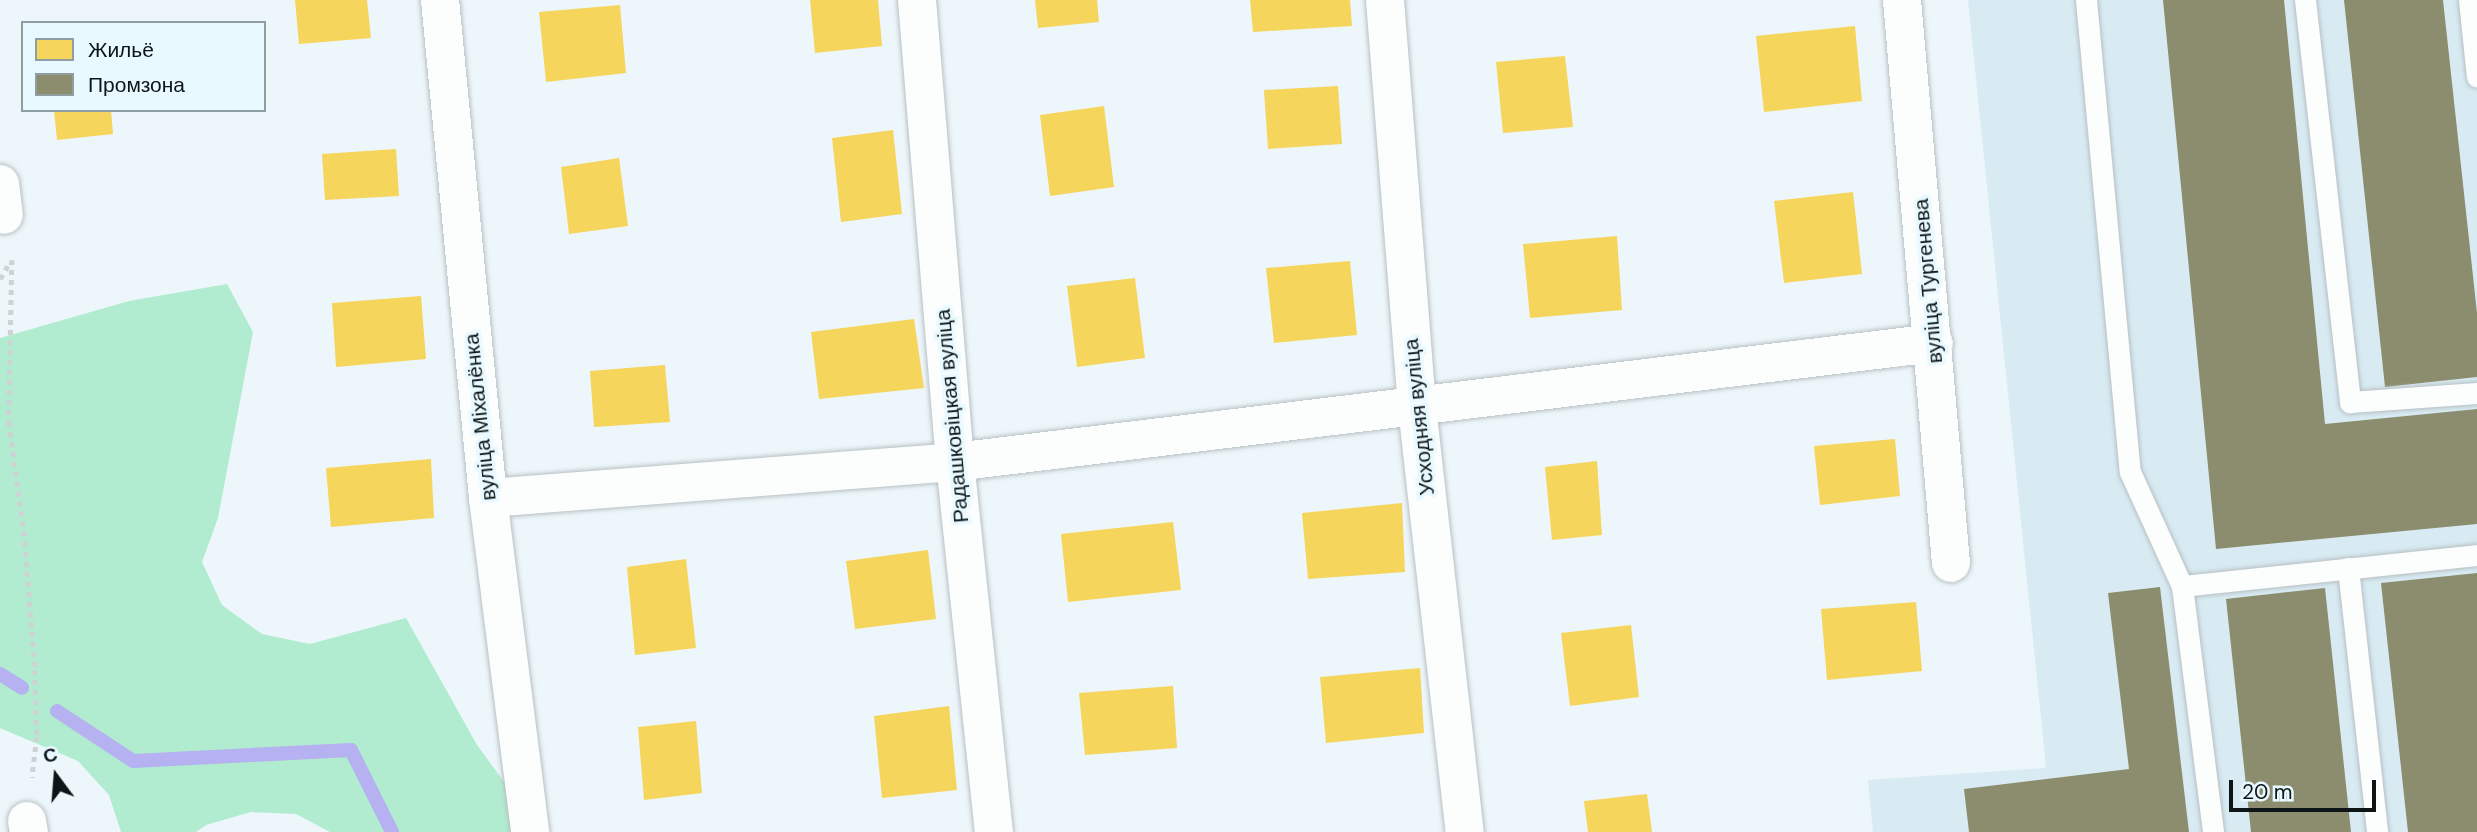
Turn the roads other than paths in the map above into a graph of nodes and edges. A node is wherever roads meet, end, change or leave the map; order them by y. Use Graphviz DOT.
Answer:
graph roads {
  1 [pos="440,0"];
  2 [pos="917,0"];
  3 [pos="1385,0"];
  4 [pos="1902,0"];
  5 [pos="2086,0"];
  6 [pos="2305,0"];
  7 [pos="2469,0"];
  8 [pos="2477,76"];
  9 [pos="1934,343"];
  10 [pos="2477,393"];
  11 [pos="1417,407"];
  12 [pos="955,462"];
  13 [pos="488,498"];
  14 [pos="2477,555"];
  15 [pos="1951,563"];
  16 [pos="2348,568"];
  17 [pos="2182,586"];
  18 [pos="530,832"];
  19 [pos="994,832"];
  20 [pos="1465,832"];
  21 [pos="2213,832"];
  22 [pos="2377,832"];
  1 -- 13 [label="street, вуліца Міхалёнка"];
  2 -- 12 [label="street, Радашковіцкая вуліца"];
  3 -- 11 [label="street, Усходняя вуліца"];
  4 -- 9 [label="street, вуліца Тургенева"];
  5 -- 17 [label="lane"];
  6 -- 10 [label="lane"];
  7 -- 8 [label="lane"];
  9 -- 11 [label="street"];
  9 -- 15 [label="street, вуліца Тургенева"];
  11 -- 12 [label="street"];
  11 -- 20 [label="street, Усходняя вуліца"];
  12 -- 13 [label="street"];
  12 -- 19 [label="street, Радашковіцкая вуліца"];
  13 -- 18 [label="street, вуліца Міхалёнка"];
  14 -- 16 [label="lane"];
  16 -- 17 [label="lane"];
  16 -- 22 [label="lane"];
  17 -- 21 [label="lane"];
}
